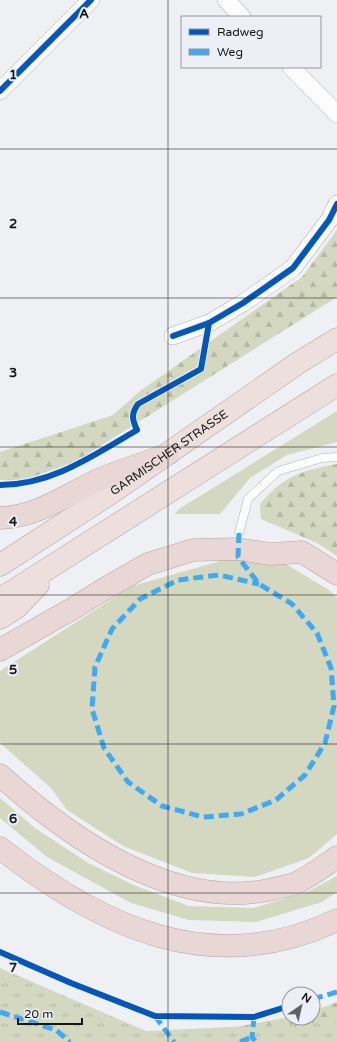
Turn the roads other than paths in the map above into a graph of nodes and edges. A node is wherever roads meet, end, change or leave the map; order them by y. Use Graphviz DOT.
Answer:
graph roads {
  1 [pos="91,0"];
  2 [pos="226,0"];
  3 [pos="241,16"];
  4 [pos="292,68"];
  5 [pos="1,90"];
  6 [pos="337,114"];
  7 [pos="337,204"];
  8 [pos="173,336"];
  9 [pos="337,339"];
  10 [pos="337,385"];
  11 [pos="168,454"];
  12 [pos="337,457"];
  13 [pos="0,518"];
  14 [pos="239,534"];
  15 [pos="0,565"];
  16 [pos="337,574"];
  17 [pos="6,608"];
  18 [pos="0,650"];
  19 [pos="0,776"];
  20 [pos="0,848"];
  21 [pos="337,857"];
  22 [pos="337,920"];
  1 -- 5 [label="street"];
  2 -- 3 [label="street"];
  4 -- 6 [label="street"];
  7 -- 8 [label="street"];
  9 -- 11 [label="highway, GARMISCHER STRASSE"];
  10 -- 17 [label="highway"];
  11 -- 13 [label="highway"];
  11 -- 15 [label="highway, GARMISCHER STRASSE"];
  12 -- 14 [label="lane"];
  16 -- 18 [label="highway"];
  19 -- 21 [label="highway"];
  20 -- 22 [label="highway"];
}
